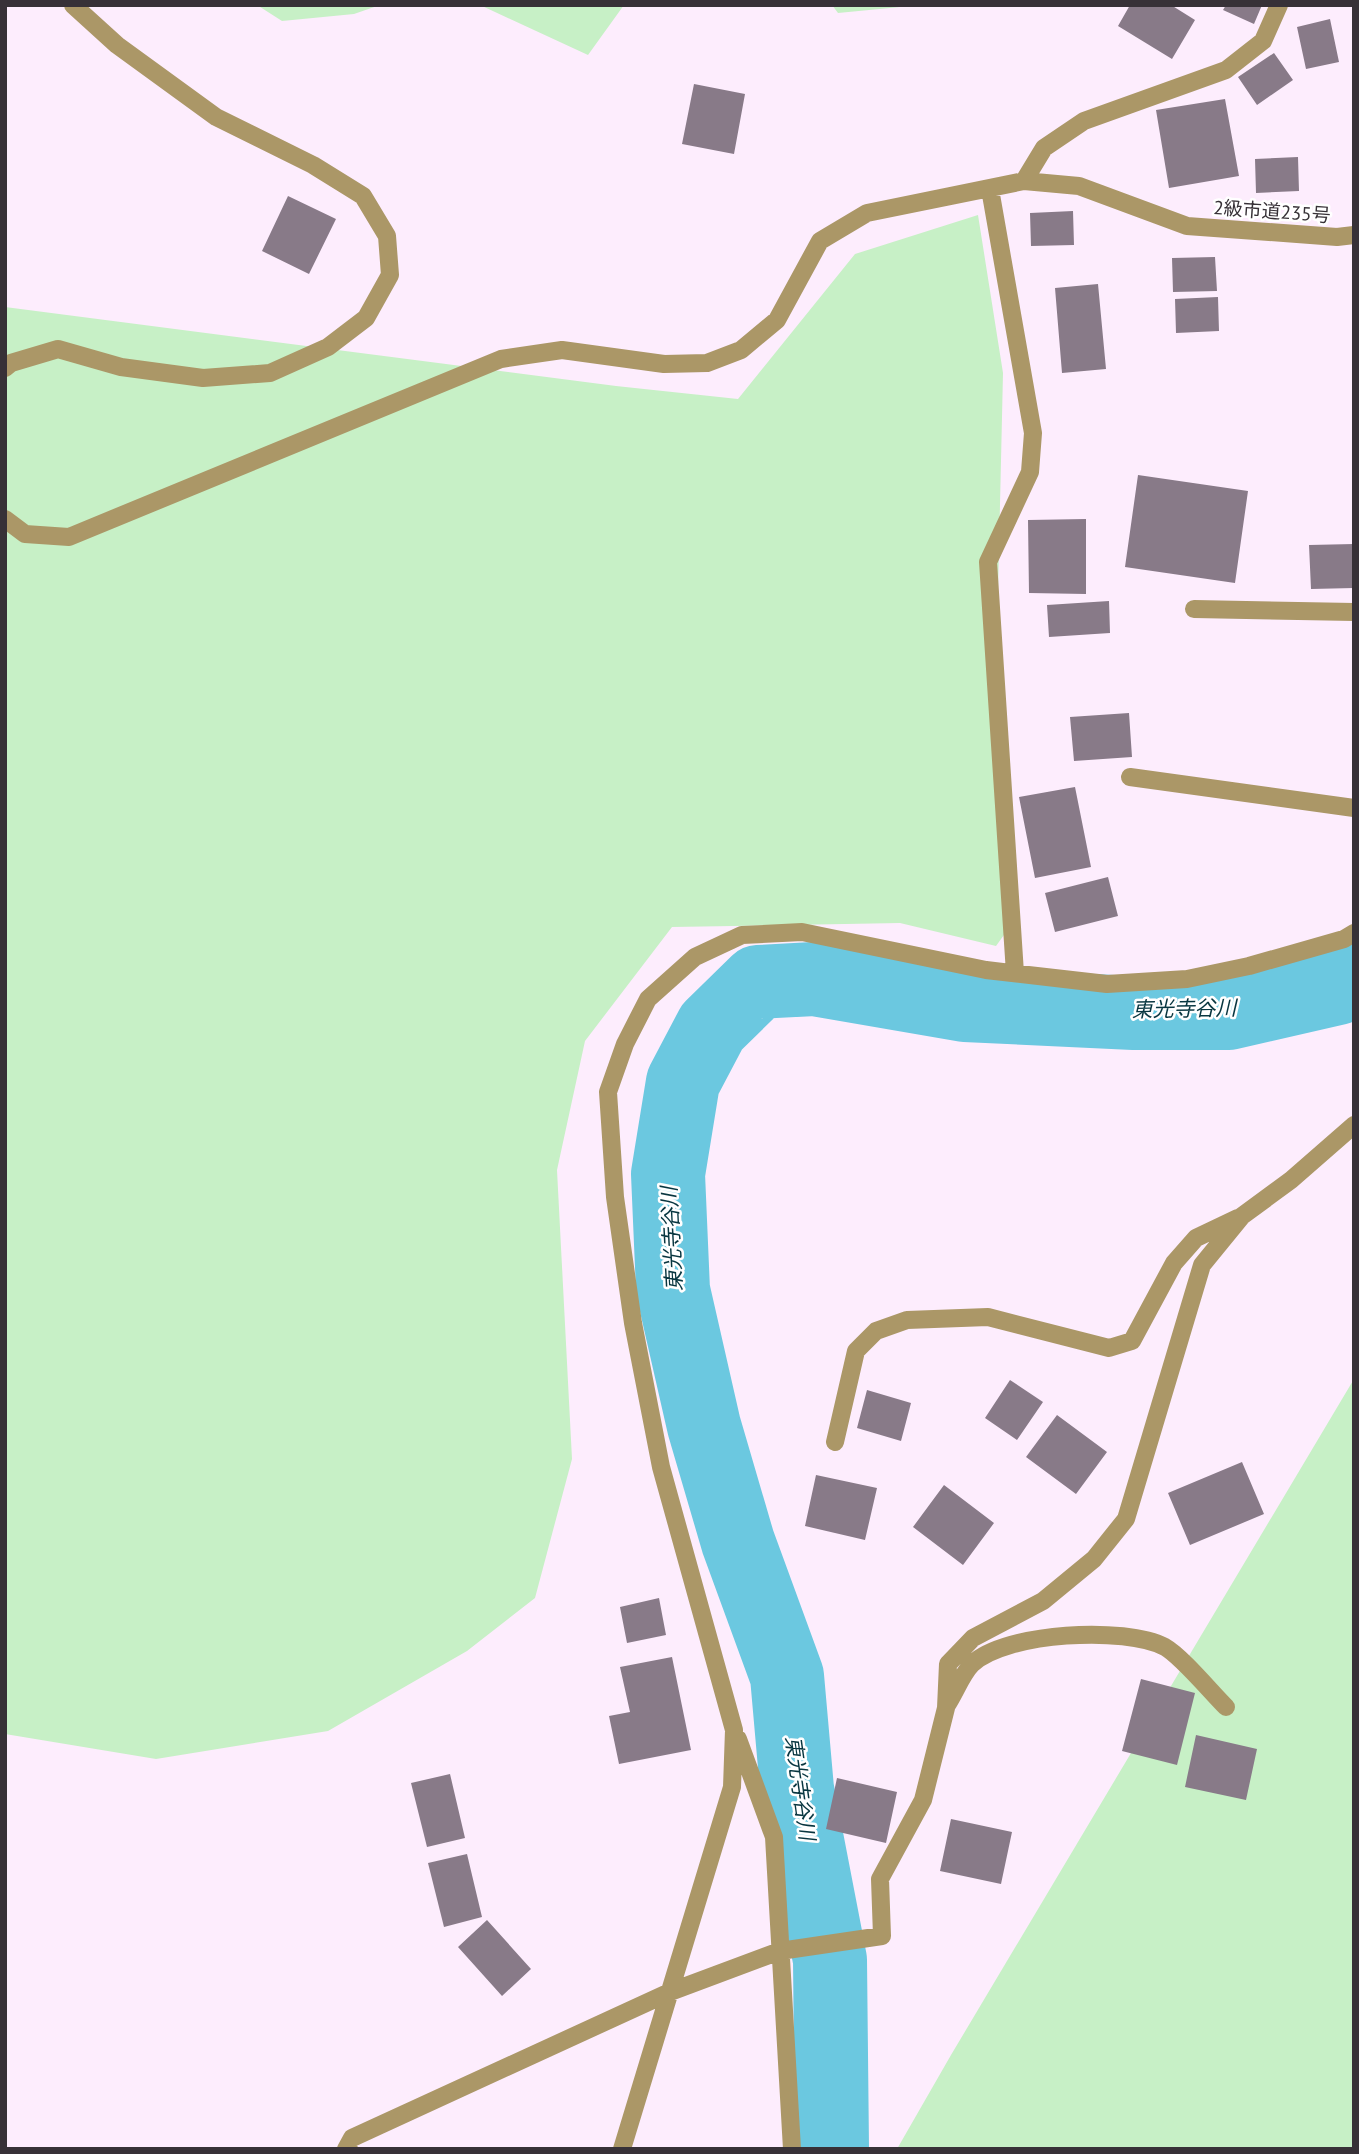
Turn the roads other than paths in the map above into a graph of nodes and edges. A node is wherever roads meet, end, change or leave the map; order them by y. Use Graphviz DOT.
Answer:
graph roads {
  1 [pos="73,5"];
  2 [pos="1279,5"];
  3 [pos="1024,181"];
  4 [pos="990,189"];
  5 [pos="1354,235"];
  6 [pos="5,368"];
  7 [pos="5,519"];
  8 [pos="1194,609"];
  9 [pos="1354,612"];
  10 [pos="1130,777"];
  11 [pos="1354,808"];
  12 [pos="1351,940"];
  13 [pos="1015,973"];
  14 [pos="1354,1125"];
  15 [pos="1242,1216"];
  16 [pos="835,1442"];
  17 [pos="1226,1707"];
  18 [pos="946,1708"];
  19 [pos="734,1730"];
  20 [pos="780,1951"];
  21 [pos="670,1992"];
  22 [pos="345,2149"];
  23 [pos="622,2149"];
  24 [pos="792,2149"];
  1 -- 6 [label="street"];
  2 -- 3 [label="street"];
  3 -- 4 [label="street, 2級市道235号"];
  3 -- 5 [label="street, 2級市道235号"];
  4 -- 7 [label="street, 2級市道235号"];
  4 -- 13 [label="street"];
  8 -- 9 [label="street"];
  10 -- 11 [label="street"];
  12 -- 13 [label="street"];
  13 -- 19 [label="street"];
  14 -- 15 [label="street"];
  15 -- 16 [label="street"];
  15 -- 18 [label="street"];
  17 -- 18 [label="street"];
  18 -- 20 [label="street"];
  19 -- 20 [label="street"];
  19 -- 21 [label="street"];
  20 -- 21 [label="street"];
  20 -- 24 [label="street"];
  21 -- 22 [label="street"];
  21 -- 23 [label="street"];
}
